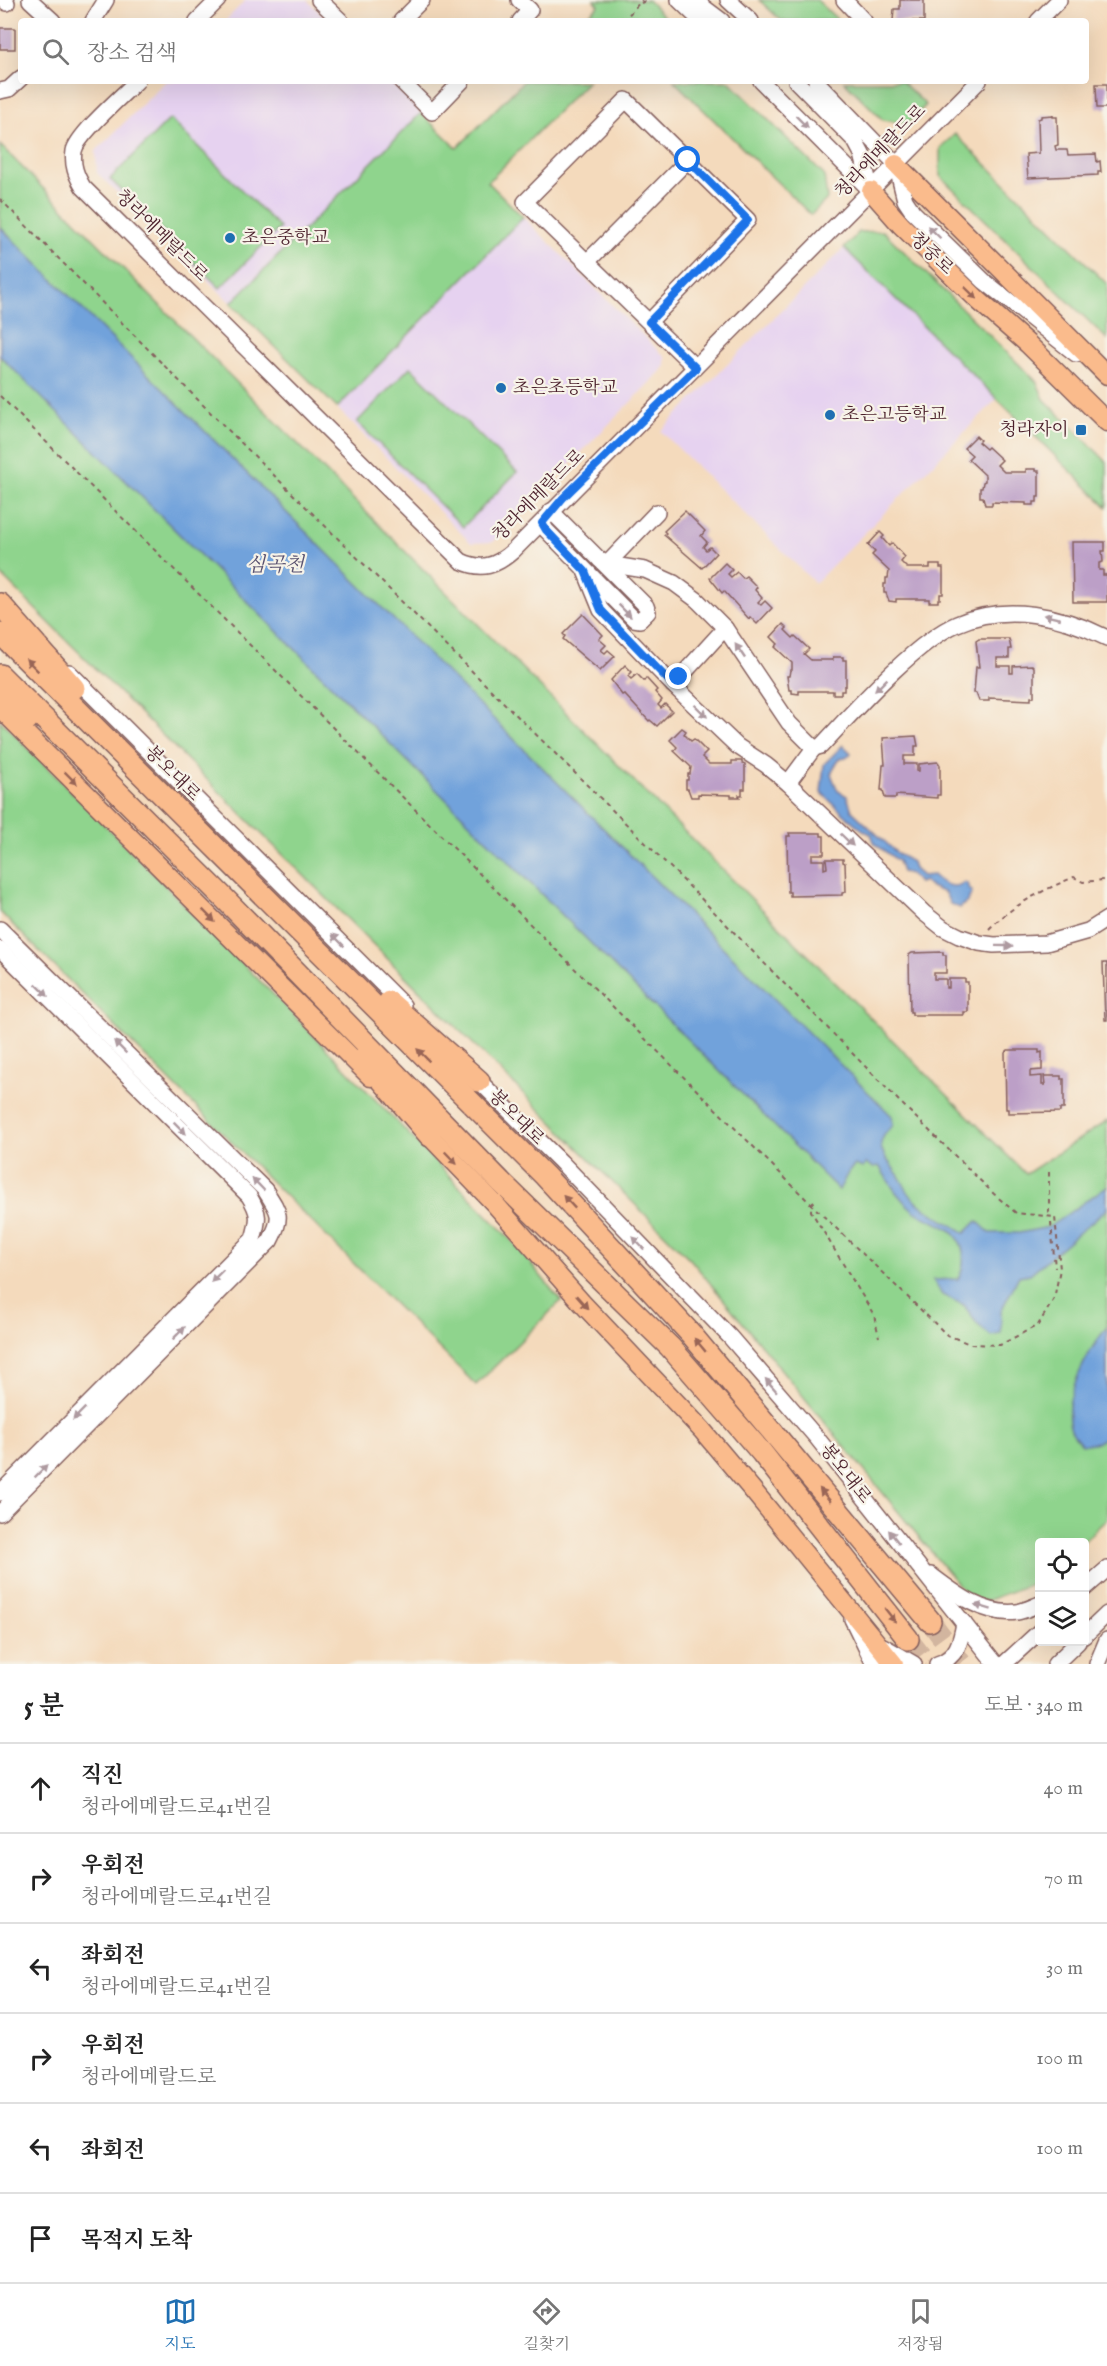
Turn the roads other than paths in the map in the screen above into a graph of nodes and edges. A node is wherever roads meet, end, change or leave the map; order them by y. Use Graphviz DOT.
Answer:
graph roads {
  1 [pos="30,0"];
  2 [pos="106,0"];
  3 [pos="218,0"];
  4 [pos="319,0"];
  5 [pos="422,0"];
  6 [pos="519,0"];
  7 [pos="679,0"];
  8 [pos="694,0"];
  9 [pos="728,0"];
  10 [pos="844,0"];
  11 [pos="1059,0"];
  12 [pos="50,18"];
  13 [pos="95,18"];
  14 [pos="199,18"];
  15 [pos="337,18"];
  16 [pos="404,18"];
  17 [pos="523,18"];
  18 [pos="698,18"];
  19 [pos="719,18"];
  20 [pos="748,18"];
  21 [pos="861,18"];
  22 [pos="1041,18"];
  23 [pos="18,81"];
  24 [pos="133,84"];
  25 [pos="404,84"];
  26 [pos="459,84"];
  27 [pos="764,84"];
  28 [pos="799,84"];
  29 [pos="819,84"];
  30 [pos="976,84"];
  31 [pos="0,91"];
  32 [pos="688,160"];
  33 [pos="896,164"];
  34 [pos="871,191"];
  35 [pos="587,262"];
  36 [pos="649,322"];
  37 [pos="696,368"];
  38 [pos="1107,376"];
  39 [pos="1107,422"];
  40 [pos="657,512"];
  41 [pos="546,517"];
  42 [pos="604,562"];
  43 [pos="585,571"];
  44 [pos="0,604"];
  45 [pos="725,628"];
  46 [pos="0,633"];
  47 [pos="1107,638"];
  48 [pos="0,675"];
  49 [pos="673,685"];
  50 [pos="0,697"];
  51 [pos="0,707"];
  52 [pos="814,748"];
  53 [pos="788,783"];
  54 [pos="199,831"];
  55 [pos="175,850"];
  56 [pos="246,879"];
  57 [pos="225,899"];
  58 [pos="1107,919"];
  59 [pos="0,929"];
  60 [pos="0,949"];
  61 [pos="479,1081"];
  62 [pos="430,1136"];
  63 [pos="0,1493"];
  64 [pos="0,1513"];
  65 [pos="911,1559"];
  66 [pos="1107,1569"];
  67 [pos="1089,1578"];
  68 [pos="1089,1585"];
  69 [pos="846,1605"];
  70 [pos="1035,1606"];
  71 [pos="1107,1614"];
  72 [pos="930,1621"];
  73 [pos="964,1623"];
  74 [pos="1089,1631"];
  75 [pos="1035,1636"];
  76 [pos="908,1639"];
  77 [pos="1107,1640"];
  78 [pos="876,1641"];
  79 [pos="1073,1646"];
  80 [pos="874,1664"];
  81 [pos="894,1664"];
  82 [pos="914,1664"];
  83 [pos="937,1664"];
  84 [pos="996,1664"];
  85 [pos="1004,1664"];
  86 [pos="1055,1664"];
  87 [pos="1096,1664"];
  1 -- 12 [label="street"];
  2 -- 13 [label="street"];
  3 -- 14 [label="street"];
  4 -- 15 [label="street"];
  5 -- 16 [label="street"];
  6 -- 17 [label="street"];
  7 -- 18 [label="street"];
  8 -- 19 [label="street"];
  9 -- 20 [label="street"];
  10 -- 21 [label="street"];
  11 -- 22 [label="street"];
  23 -- 31 [label="street"];
  24 -- 41 [label="street, 청라에메랄드로"];
  25 -- 26 [label="street"];
  27 -- 34 [label="street, 청중로, one-way"];
  28 -- 34 [label="street"];
  29 -- 33 [label="street"];
  30 -- 33 [label="street, 청라에메랄드로"];
  32 -- 35 [label="street"];
  32 -- 35 [label="street"];
  32 -- 36 [label="street"];
  33 -- 34 [label="street, 청라에메랄드로"];
  33 -- 38 [label="main road"];
  34 -- 37 [label="street, 청라에메랄드로"];
  34 -- 39 [label="main road, 청중로, one-way"];
  35 -- 36 [label="street"];
  36 -- 37 [label="street"];
  37 -- 41 [label="street, 청라에메랄드로"];
  40 -- 42 [label="street"];
  41 -- 42 [label="street"];
  41 -- 43 [label="street"];
  43 -- 42 [label="street, one-way"];
  42 -- 45 [label="street"];
  43 -- 49 [label="street"];
  44 -- 54 [label="highway"];
  61 -- 44 [label="street, 봉오대로, one-way"];
  45 -- 49 [label="street"];
  52 -- 45 [label="street, one-way"];
  54 -- 46 [label="highway, 봉오대로, one-way"];
  47 -- 52 [label="street, one-way"];
  48 -- 55 [label="highway"];
  49 -- 53 [label="street, one-way"];
  50 -- 55 [label="highway"];
  51 -- 62 [label="main road, one-way"];
  52 -- 53 [label="street"];
  53 -- 58 [label="street, one-way"];
  54 -- 56 [label="highway, 봉오대로"];
  55 -- 57 [label="highway"];
  56 -- 61 [label="highway"];
  72 -- 56 [label="highway, 봉오대로, one-way"];
  57 -- 62 [label="highway"];
  57 -- 76 [label="highway, one-way"];
  64 -- 59 [label="street, one-way"];
  60 -- 63 [label="street, one-way"];
  65 -- 61 [label="street, 봉오대로, one-way"];
  62 -- 69 [label="main road, one-way"];
  70 -- 65 [label="street, one-way"];
  65 -- 73 [label="street, 봉오대로"];
  66 -- 67 [label="street"];
  66 -- 68 [label="street"];
  69 -- 78 [label="main road"];
  69 -- 80 [label="street"];
  71 -- 74 [label="street"];
  73 -- 83 [label="street"];
  73 -- 84 [label="street, 봉오대로"];
  75 -- 85 [label="street"];
  77 -- 87 [label="street"];
  78 -- 81 [label="main road"];
  78 -- 82 [label="street"];
  79 -- 86 [label="street"];
}
